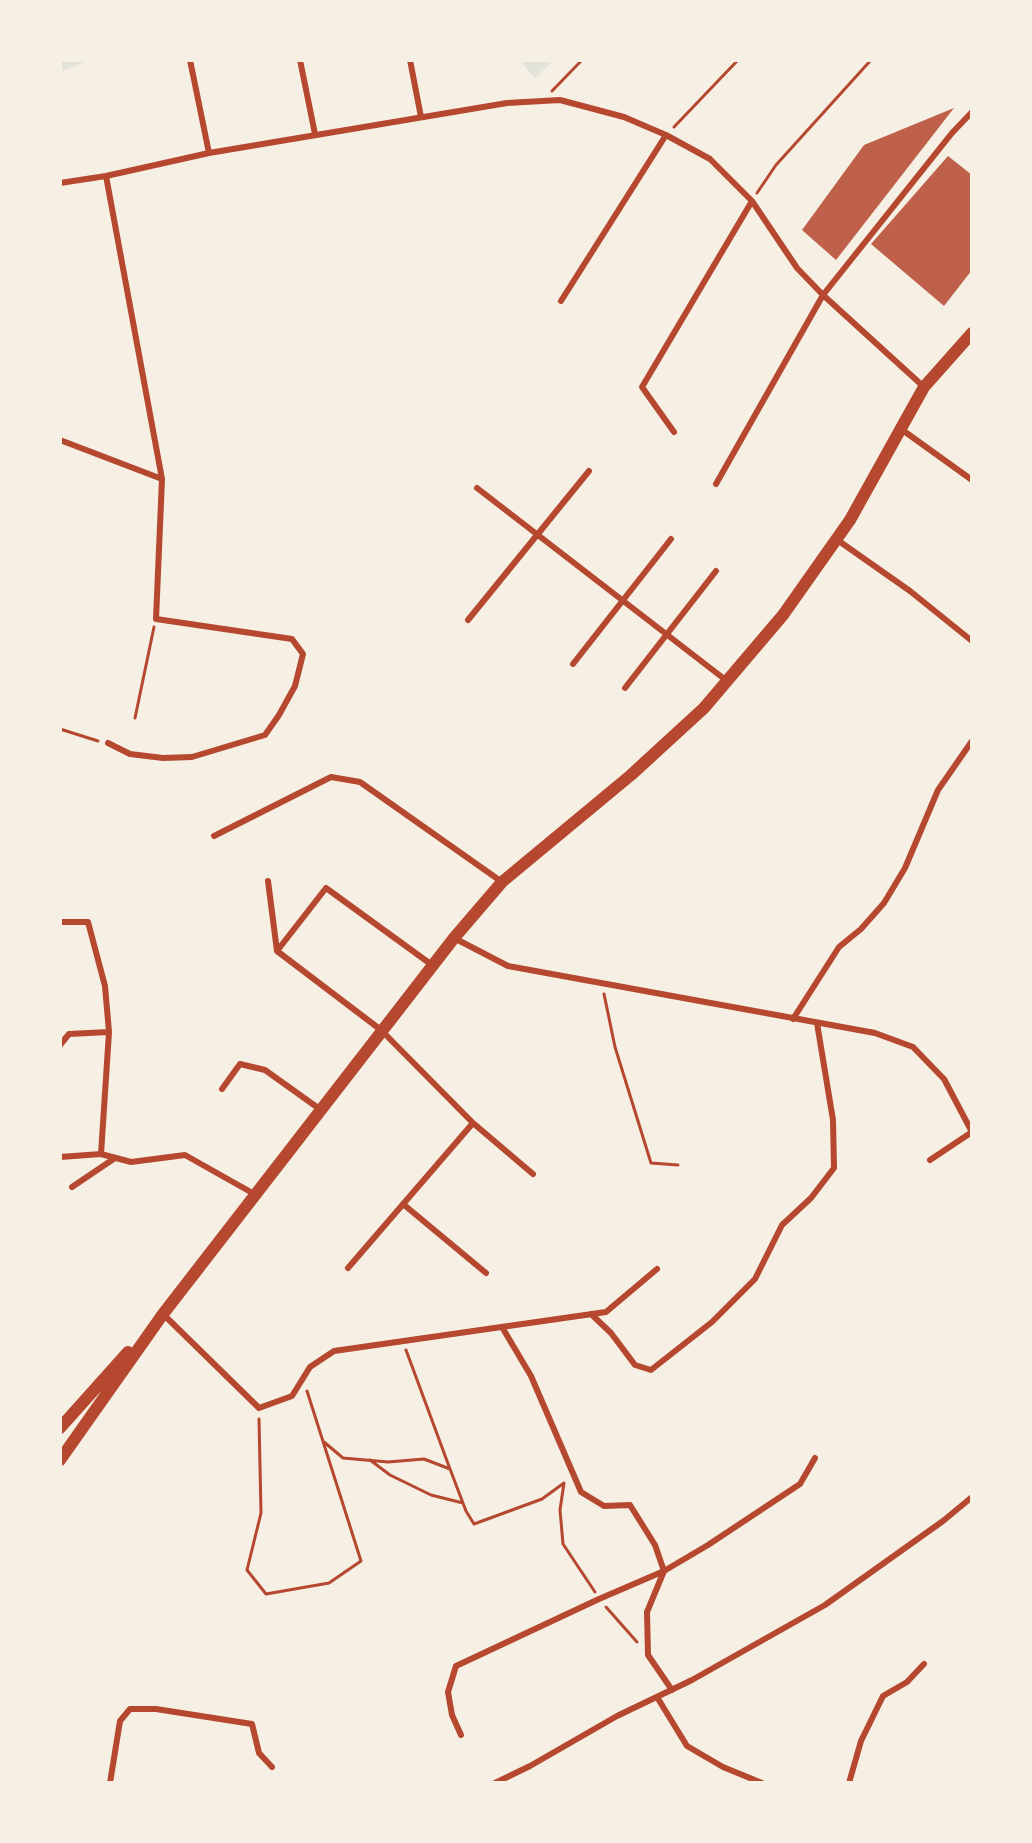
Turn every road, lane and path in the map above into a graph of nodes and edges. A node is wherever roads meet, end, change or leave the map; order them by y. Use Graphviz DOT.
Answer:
graph roads {
  1 [pos="190,60"];
  2 [pos="300,60"];
  3 [pos="410,60"];
  4 [pos="582,60"];
  5 [pos="738,60"];
  6 [pos="871,60"];
  7 [pos="544,100"];
  8 [pos="972,112"];
  9 [pos="421,117"];
  10 [pos="315,135"];
  11 [pos="666,135"];
  12 [pos="209,153"];
  13 [pos="106,176"];
  14 [pos="60,183"];
  15 [pos="752,201"];
  16 [pos="823,295"];
  17 [pos="561,301"];
  18 [pos="972,333"];
  19 [pos="924,387"];
  20 [pos="900,429"];
  21 [pos="674,432"];
  22 [pos="60,440"];
  23 [pos="589,471"];
  24 [pos="162,479"];
  25 [pos="972,480"];
  26 [pos="716,484"];
  27 [pos="477,488"];
  28 [pos="537,534"];
  29 [pos="671,539"];
  30 [pos="836,539"];
  31 [pos="716,571"];
  32 [pos="623,600"];
  33 [pos="156,619"];
  34 [pos="468,620"];
  35 [pos="666,634"];
  36 [pos="972,641"];
  37 [pos="573,664"];
  38 [pos="727,681"];
  39 [pos="624,688"];
  40 [pos="135,718"];
  41 [pos="60,729"];
  42 [pos="972,741"];
  43 [pos="108,743"];
  44 [pos="214,836"];
  45 [pos="268,881"];
  46 [pos="502,882"];
  47 [pos="60,922"];
  48 [pos="454,938"];
  49 [pos="277,951"];
  50 [pos="432,965"];
  51 [pos="601,984"];
  52 [pos="793,1018"];
  53 [pos="817,1023"];
  54 [pos="381,1030"];
  55 [pos="109,1032"];
  56 [pos="60,1045"];
  57 [pos="222,1089"];
  58 [pos="321,1110"];
  59 [pos="473,1123"];
  60 [pos="101,1154"];
  61 [pos="60,1157"];
  62 [pos="115,1158"];
  63 [pos="930,1160"];
  64 [pos="678,1165"];
  65 [pos="533,1174"];
  66 [pos="72,1187"];
  67 [pos="256,1195"];
  68 [pos="403,1204"];
  69 [pos="348,1268"];
  70 [pos="657,1269"];
  71 [pos="486,1274"];
  72 [pos="163,1314"];
  73 [pos="591,1314"];
  74 [pos="502,1327"];
  75 [pos="403,1341"];
  76 [pos="303,1378"];
  77 [pos="259,1408"];
  78 [pos="60,1428"];
  79 [pos="323,1441"];
  80 [pos="815,1458"];
  81 [pos="369,1459"];
  82 [pos="60,1460"];
  83 [pos="450,1469"];
  84 [pos="573,1473"];
  85 [pos="564,1483"];
  86 [pos="972,1497"];
  87 [pos="463,1503"];
  88 [pos="664,1571"];
  89 [pos="599,1599"];
  90 [pos="648,1655"];
  91 [pos="924,1664"];
  92 [pos="672,1690"];
  93 [pos="657,1697"];
  94 [pos="461,1735"];
  95 [pos="273,1767"];
  96 [pos="110,1783"];
  97 [pos="495,1783"];
  98 [pos="762,1783"];
  99 [pos="849,1783"];
  1 -- 12 [label="street"];
  2 -- 10 [label="street"];
  3 -- 9 [label="street"];
  4 -- 7 [label="path"];
  5 -- 11 [label="path"];
  6 -- 15 [label="path"];
  7 -- 9 [label="street"];
  7 -- 11 [label="street"];
  8 -- 16 [label="street"];
  9 -- 10 [label="street"];
  10 -- 12 [label="street"];
  11 -- 15 [label="street"];
  11 -- 17 [label="street"];
  12 -- 13 [label="street"];
  13 -- 14 [label="street"];
  13 -- 24 [label="street"];
  15 -- 16 [label="street"];
  15 -- 21 [label="street"];
  16 -- 19 [label="street"];
  16 -- 26 [label="street"];
  18 -- 19 [label="main road"];
  19 -- 20 [label="main road"];
  20 -- 25 [label="street"];
  20 -- 30 [label="main road"];
  22 -- 24 [label="street"];
  23 -- 28 [label="street"];
  24 -- 33 [label="street"];
  27 -- 28 [label="street"];
  28 -- 32 [label="street"];
  28 -- 34 [label="street"];
  29 -- 32 [label="street"];
  30 -- 36 [label="street"];
  30 -- 38 [label="main road"];
  31 -- 35 [label="street"];
  32 -- 35 [label="street"];
  32 -- 37 [label="street"];
  33 -- 40 [label="path"];
  33 -- 43 [label="street"];
  35 -- 38 [label="street"];
  35 -- 39 [label="street"];
  38 -- 46 [label="main road"];
  41 -- 43 [label="path"];
  42 -- 52 [label="street"];
  44 -- 46 [label="street"];
  45 -- 49 [label="street"];
  46 -- 48 [label="main road"];
  47 -- 55 [label="street"];
  48 -- 50 [label="main road"];
  48 -- 51 [label="street"];
  49 -- 50 [label="street"];
  49 -- 54 [label="street"];
  50 -- 54 [label="main road"];
  51 -- 52 [label="street"];
  51 -- 64 [label="path"];
  52 -- 53 [label="street"];
  53 -- 63 [label="street"];
  53 -- 73 [label="street"];
  54 -- 58 [label="main road"];
  54 -- 59 [label="street"];
  55 -- 56 [label="street"];
  55 -- 60 [label="street"];
  57 -- 58 [label="street"];
  58 -- 67 [label="main road"];
  59 -- 65 [label="street"];
  59 -- 68 [label="street"];
  60 -- 61 [label="street"];
  60 -- 62 [label="street"];
  62 -- 66 [label="street"];
  62 -- 67 [label="street"];
  67 -- 72 [label="main road"];
  68 -- 69 [label="street"];
  68 -- 71 [label="street"];
  70 -- 73 [label="street"];
  72 -- 77 [label="street"];
  72 -- 78 [label="main road"];
  72 -- 82 [label="main road"];
  73 -- 74 [label="street"];
  74 -- 75 [label="street"];
  74 -- 84 [label="street"];
  75 -- 76 [label="street"];
  75 -- 83 [label="path"];
  76 -- 77 [label="street"];
  76 -- 79 [label="path"];
  77 -- 79 [label="path"];
  79 -- 81 [label="path"];
  80 -- 88 [label="street"];
  81 -- 83 [label="path"];
  81 -- 87 [label="path"];
  83 -- 87 [label="path"];
  84 -- 85 [label="path"];
  84 -- 88 [label="street"];
  85 -- 87 [label="path"];
  85 -- 89 [label="path"];
  86 -- 92 [label="street"];
  88 -- 89 [label="street"];
  88 -- 90 [label="street"];
  89 -- 90 [label="path"];
  89 -- 94 [label="street"];
  90 -- 92 [label="street"];
  91 -- 99 [label="street"];
  92 -- 93 [label="street"];
  93 -- 97 [label="street"];
  93 -- 98 [label="street"];
  95 -- 96 [label="street"];
}
